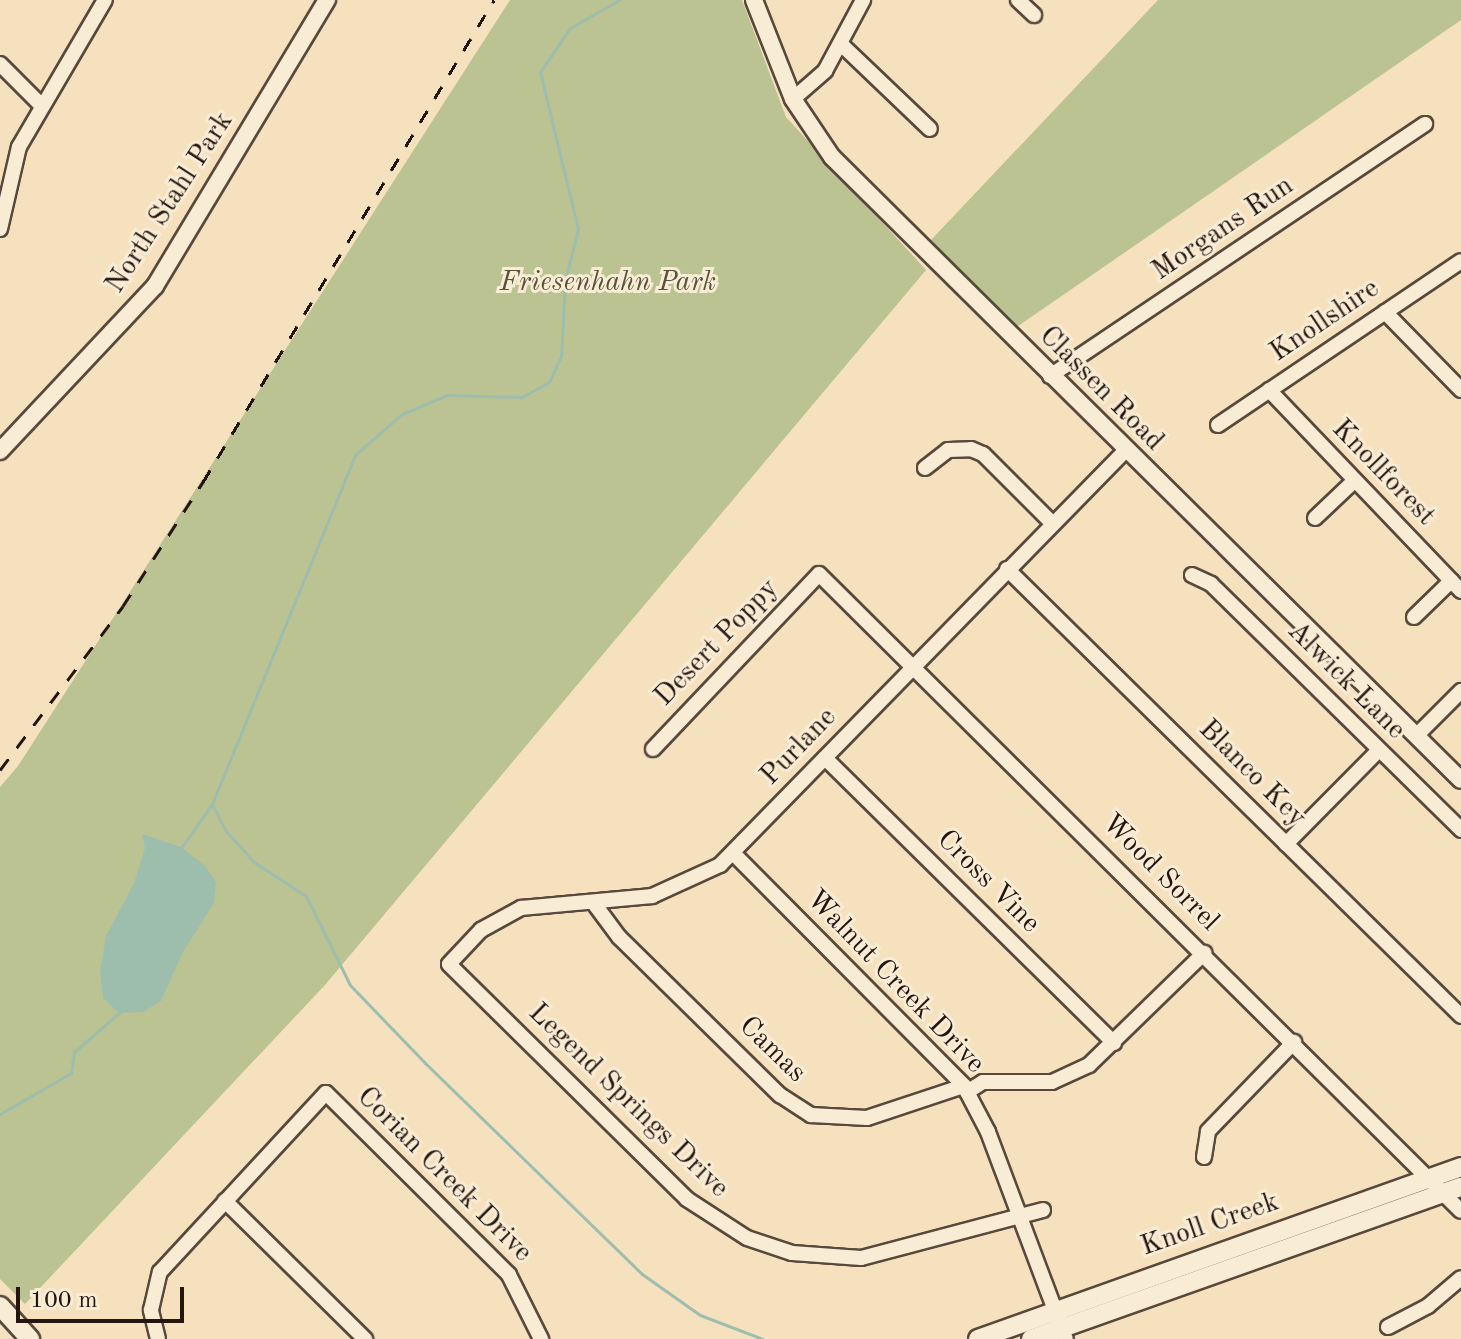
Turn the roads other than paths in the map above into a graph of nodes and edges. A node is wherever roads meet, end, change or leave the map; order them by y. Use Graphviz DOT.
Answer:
graph roads {
  1 [pos="105,0"];
  2 [pos="327,0"];
  3 [pos="754,0"];
  4 [pos="863,0"];
  5 [pos="1018,0"];
  6 [pos="1034,15"];
  7 [pos="843,46"];
  8 [pos="0,64"];
  9 [pos="793,99"];
  10 [pos="42,106"];
  11 [pos="1425,124"];
  12 [pos="930,129"];
  13 [pos="0,229"];
  14 [pos="1461,261"];
  15 [pos="1385,312"];
  16 [pos="1050,376"];
  17 [pos="1269,390"];
  18 [pos="1461,390"];
  19 [pos="1218,425"];
  20 [pos="1126,450"];
  21 [pos="0,451"];
  22 [pos="925,468"];
  23 [pos="1354,481"];
  24 [pos="1315,518"];
  25 [pos="1053,524"];
  26 [pos="1007,569"];
  27 [pos="819,574"];
  28 [pos="1192,575"];
  29 [pos="1456,586"];
  30 [pos="1414,617"];
  31 [pos="913,666"];
  32 [pos="1461,691"];
  33 [pos="1416,736"];
  34 [pos="653,749"];
  35 [pos="1379,750"];
  36 [pos="825,758"];
  37 [pos="1461,780"];
  38 [pos="1461,830"];
  39 [pos="1286,844"];
  40 [pos="734,854"];
  41 [pos="593,902"];
  42 [pos="1204,953"];
  43 [pos="449,964"];
  44 [pos="1461,1016"];
  45 [pos="1294,1042"];
  46 [pos="1114,1043"];
  47 [pos="965,1089"];
  48 [pos="1204,1157"];
  49 [pos="1461,1167"];
  50 [pos="1432,1179"];
  51 [pos="1453,1191"];
  52 [pos="225,1201"];
  53 [pos="1043,1210"];
  54 [pos="1461,1211"];
  55 [pos="1020,1214"];
  56 [pos="1461,1278"];
  57 [pos="0,1306"];
  58 [pos="1062,1325"];
  59 [pos="1388,1327"];
  60 [pos="30,1339"];
  61 [pos="158,1339"];
  62 [pos="365,1339"];
  63 [pos="541,1339"];
  64 [pos="978,1339"];
  65 [pos="1031,1339"];
  1 -- 10 [label="street"];
  2 -- 21 [label="street, North Stahl Park"];
  3 -- 9 [label="street, Classen Road"];
  4 -- 7 [label="street"];
  5 -- 6 [label="street"];
  7 -- 9 [label="street"];
  7 -- 12 [label="street"];
  8 -- 10 [label="street"];
  9 -- 16 [label="street, Classen Road"];
  10 -- 13 [label="street"];
  11 -- 16 [label="street, Morgans Run"];
  14 -- 15 [label="street, Knollshire"];
  15 -- 17 [label="street, Knollshire"];
  15 -- 18 [label="street"];
  16 -- 20 [label="street, Classen Road"];
  17 -- 19 [label="street, Knollshire"];
  17 -- 23 [label="street, Knollforest"];
  20 -- 25 [label="street, Purlane"];
  20 -- 33 [label="street, Classen Road"];
  22 -- 25 [label="street"];
  23 -- 24 [label="street"];
  23 -- 29 [label="street, Knollforest"];
  25 -- 26 [label="street, Purlane"];
  26 -- 31 [label="street, Purlane"];
  26 -- 39 [label="street, Blanco Key"];
  27 -- 31 [label="street, Wood Sorrel"];
  27 -- 34 [label="street, Desert Poppy"];
  28 -- 35 [label="street, Alwick Lane"];
  29 -- 30 [label="street"];
  31 -- 36 [label="street, Purlane"];
  31 -- 42 [label="street, Wood Sorrel"];
  32 -- 33 [label="street"];
  33 -- 37 [label="street, Classen Road"];
  35 -- 38 [label="street, Alwick Lane"];
  35 -- 39 [label="street"];
  36 -- 40 [label="street, Purlane"];
  36 -- 46 [label="street, Cross Vine"];
  39 -- 44 [label="street, Blanco Key"];
  40 -- 41 [label="street, Purlane"];
  40 -- 47 [label="street, Walnut Creek Drive"];
  41 -- 43 [label="street, Purlane"];
  41 -- 47 [label="street, Camas"];
  42 -- 45 [label="street, Wood Sorrel"];
  42 -- 46 [label="street, Camas"];
  43 -- 55 [label="street, Legend Springs Drive"];
  45 -- 48 [label="street"];
  45 -- 50 [label="street, Wood Sorrel"];
  46 -- 47 [label="street, Camas"];
  47 -- 55 [label="street, Walnut Creek Drive"];
  49 -- 50 [label="main road, Knoll Creek"];
  50 -- 51 [label="street, Wood Sorrel"];
  50 -- 58 [label="main road, Knoll Creek"];
  51 -- 54 [label="street, Wood Sorrel"];
  51 -- 58 [label="main road, Knoll Creek"];
  52 -- 61 [label="street"];
  52 -- 62 [label="street"];
  52 -- 63 [label="street, Corian Creek Drive"];
  53 -- 55 [label="street, Legend Springs Drive"];
  55 -- 58 [label="street, Walnut Creek Drive"];
  56 -- 59 [label="street"];
  57 -- 60 [label="main road"];
  58 -- 64 [label="main road, Knoll Creek"];
  58 -- 65 [label="main road, Knoll Creek"];
}
